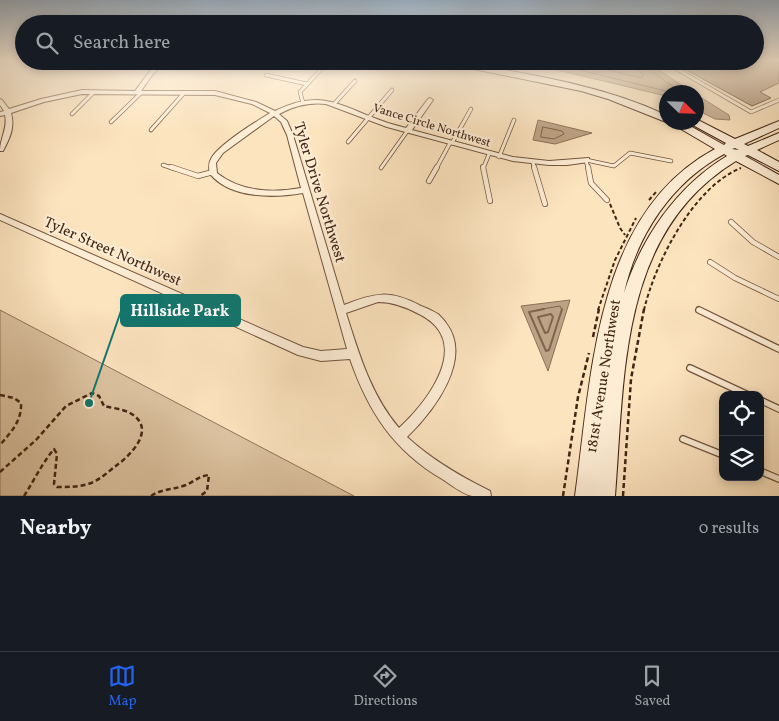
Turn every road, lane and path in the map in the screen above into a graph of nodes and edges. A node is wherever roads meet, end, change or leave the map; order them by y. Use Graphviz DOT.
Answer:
graph roads {
  1 [pos="146,83"];
  2 [pos="303,83"];
  3 [pos="353,83"];
  4 [pos="553,83"];
  5 [pos="591,83"];
  6 [pos="701,83"];
  7 [pos="307,84"];
  8 [pos="392,90"];
  9 [pos="94,92"];
  10 [pos="139,92"];
  11 [pos="184,93"];
  12 [pos="430,100"];
  13 [pos="779,100"];
  14 [pos="0,101"];
  15 [pos="303,103"];
  16 [pos="335,103"];
  17 [pos="659,106"];
  18 [pos="471,109"];
  19 [pos="4,113"];
  20 [pos="276,113"];
  21 [pos="72,114"];
  22 [pos="659,116"];
  23 [pos="368,118"];
  24 [pos="514,120"];
  25 [pos="111,122"];
  26 [pos="779,124"];
  27 [pos="704,129"];
  28 [pos="151,130"];
  29 [pos="408,130"];
  30 [pos="690,130"];
  31 [pos="779,136"];
  32 [pos="348,142"];
  33 [pos="451,143"];
  34 [pos="0,149"];
  35 [pos="737,153"];
  36 [pos="489,154"];
  37 [pos="499,157"];
  38 [pos="586,160"];
  39 [pos="671,161"];
  40 [pos="533,163"];
  41 [pos="163,165"];
  42 [pos="779,167"];
  43 [pos="381,168"];
  44 [pos="213,172"];
  45 [pos="779,180"];
  46 [pos="429,181"];
  47 [pos="305,190"];
  48 [pos="608,200"];
  49 [pos="490,201"];
  50 [pos="544,204"];
  51 [pos="0,217"];
  52 [pos="731,222"];
  53 [pos="626,235"];
  54 [pos="779,257"];
  55 [pos="710,262"];
  56 [pos="779,299"];
  57 [pos="342,310"];
  58 [pos="699,310"];
  59 [pos="779,349"];
  60 [pos="353,353"];
  61 [pos="690,368"];
  62 [pos="739,391"];
  63 [pos="0,395"];
  64 [pos="764,402"];
  65 [pos="779,409"];
  66 [pos="399,437"];
  67 [pos="683,439"];
  68 [pos="0,445"];
  69 [pos="719,454"];
  70 [pos="0,472"];
  71 [pos="764,473"];
  72 [pos="779,479"];
  73 [pos="24,496"];
  74 [pos="151,496"];
  75 [pos="200,496"];
  76 [pos="485,496"];
  77 [pos="585,496"];
  78 [pos="605,496"];
  79 [pos="623,496"];
  1 -- 10 [label="street"];
  2 -- 7 [label="lane"];
  3 -- 16 [label="lane"];
  4 -- 22 [label="main road"];
  5 -- 17 [label="main road"];
  6 -- 13 [label="lane"];
  7 -- 15 [label="lane"];
  8 -- 23 [label="lane"];
  9 -- 10 [label="street, Tyler Drive Northwest"];
  9 -- 19 [label="street, Tyler Drive Northwest"];
  9 -- 21 [label="lane"];
  10 -- 11 [label="street, Tyler Drive Northwest"];
  10 -- 25 [label="lane"];
  11 -- 20 [label="street, Tyler Drive Northwest"];
  11 -- 28 [label="lane"];
  12 -- 29 [label="street"];
  14 -- 19 [label="street"];
  15 -- 16 [label="street, Vance Circle Northwest"];
  15 -- 20 [label="street, Vance Circle Northwest"];
  16 -- 23 [label="street, Vance Circle Northwest"];
  18 -- 33 [label="lane"];
  19 -- 34 [label="street"];
  20 -- 44 [label="street, Vance Circle Northwest"];
  20 -- 47 [label="street, Tyler Drive Northwest"];
  23 -- 29 [label="street, Vance Circle Northwest"];
  23 -- 32 [label="lane"];
  24 -- 37 [label="lane"];
  26 -- 35 [label="main road, 181st Avenue Northwest"];
  27 -- 35 [label="main road"];
  29 -- 33 [label="street, Vance Circle Northwest"];
  29 -- 43 [label="lane"];
  30 -- 35 [label="main road"];
  31 -- 35 [label="main road, 181st Avenue Northwest"];
  33 -- 36 [label="street, Vance Circle Northwest"];
  33 -- 46 [label="lane"];
  35 -- 42 [label="main road"];
  35 -- 45 [label="main road"];
  35 -- 77 [label="main road, 181st Avenue Northwest"];
  35 -- 78 [label="main road, 181st Avenue Northwest"];
  35 -- 79 [label="path"];
  36 -- 37 [label="street, Vance Circle Northwest"];
  36 -- 49 [label="lane"];
  37 -- 40 [label="street, Vance Circle Northwest"];
  38 -- 39 [label="lane"];
  38 -- 40 [label="street, Vance Circle Northwest"];
  38 -- 48 [label="lane"];
  40 -- 50 [label="lane"];
  41 -- 44 [label="lane"];
  44 -- 47 [label="street"];
  47 -- 57 [label="street, Tyler Drive Northwest"];
  48 -- 53 [label="path"];
  51 -- 60 [label="street, Tyler Street Northwest"];
  52 -- 54 [label="lane"];
  55 -- 56 [label="lane"];
  57 -- 60 [label="street, Tyler Drive Northwest"];
  57 -- 66 [label="street"];
  58 -- 59 [label="lane"];
  60 -- 66 [label="street, Tyler Drive Northwest"];
  61 -- 62 [label="lane"];
  63 -- 68 [label="path"];
  64 -- 65 [label="lane"];
  66 -- 76 [label="street, Tyler Drive Northwest"];
  67 -- 69 [label="lane"];
  70 -- 73 [label="path"];
  71 -- 72 [label="lane"];
  74 -- 75 [label="path"];
}
